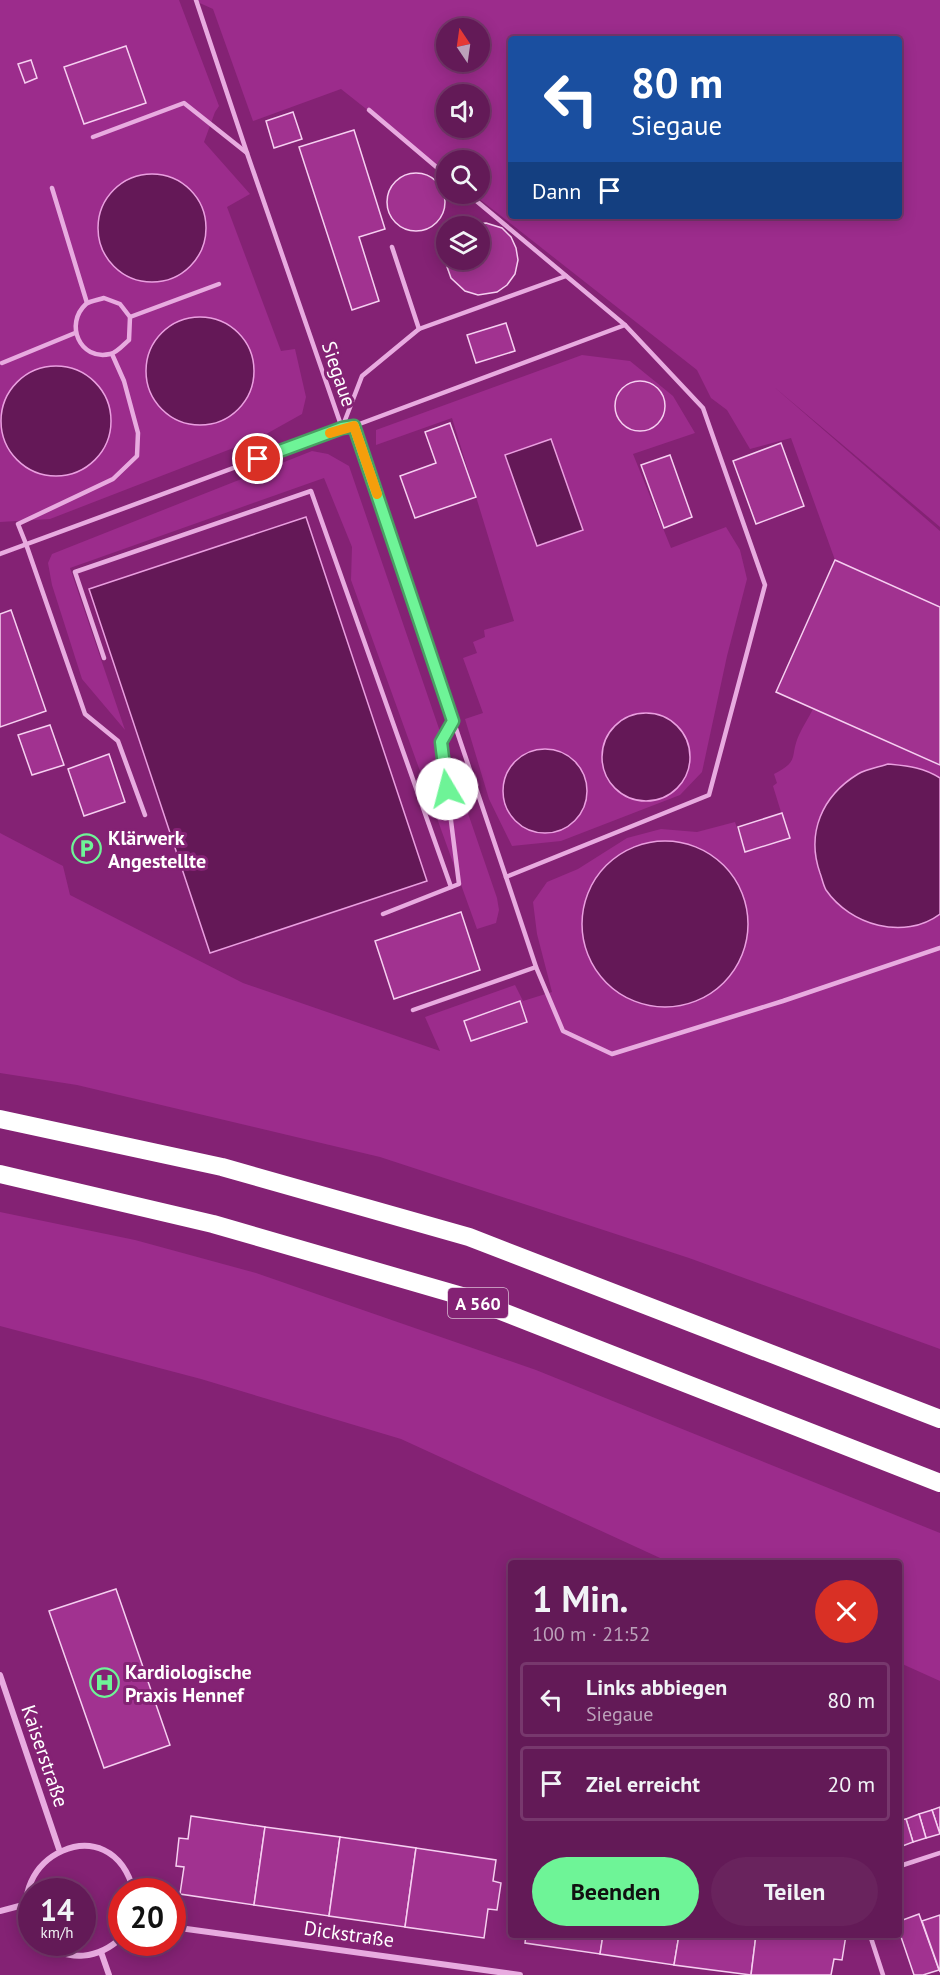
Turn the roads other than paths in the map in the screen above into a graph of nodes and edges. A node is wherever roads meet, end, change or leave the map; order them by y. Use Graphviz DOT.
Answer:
graph roads {
  1 [pos="196,0"];
  2 [pos="369,110"];
  3 [pos="93,137"];
  4 [pos="247,153"];
  5 [pos="436,167"];
  6 [pos="52,188"];
  7 [pos="480,204"];
  8 [pos="392,247"];
  9 [pos="566,276"];
  10 [pos="219,284"];
  11 [pos="87,303"];
  12 [pos="130,317"];
  13 [pos="625,325"];
  14 [pos="419,330"];
  15 [pos="75,333"];
  16 [pos="112,354"];
  17 [pos="2,363"];
  18 [pos="354,426"];
  19 [pos="342,428"];
  20 [pos="27,544"];
  21 [pos="0,554"];
  22 [pos="104,658"];
  23 [pos="453,721"];
  24 [pos="145,815"];
  25 [pos="506,877"];
  26 [pos="451,887"];
  27 [pos="383,914"];
  28 [pos="940,948"];
  29 [pos="536,967"];
  30 [pos="413,1010"];
  31 [pos="0,1119"];
  32 [pos="0,1174"];
  33 [pos="940,1419"];
  34 [pos="940,1483"];
  35 [pos="0,1675"];
  36 [pos="59,1849"];
  37 [pos="940,1853"];
  38 [pos="902,1865"];
  39 [pos="29,1878"];
  40 [pos="129,1878"];
  41 [pos="18,1906"];
  42 [pos="0,1911"];
  43 [pos="186,1929"];
  44 [pos="871,1938"];
  45 [pos="108,1948"];
  46 [pos="101,1952"];
  47 [pos="96,1953"];
  48 [pos="66,1956"];
  49 [pos="87,1956"];
  50 [pos="497,1973"];
  51 [pos="109,1975"];
  52 [pos="520,1975"];
  53 [pos="883,1975"];
  1 -- 4 [label="lane, Siegaue"];
  2 -- 5 [label="lane"];
  3 -- 4 [label="lane"];
  4 -- 19 [label="lane, Siegaue"];
  6 -- 11 [label="lane"];
  7 -- 9 [label="lane"];
  8 -- 14 [label="lane"];
  9 -- 13 [label="lane"];
  9 -- 14 [label="lane"];
  10 -- 12 [label="lane"];
  11 -- 12 [label="lane"];
  11 -- 15 [label="lane"];
  12 -- 16 [label="lane"];
  13 -- 18 [label="lane"];
  13 -- 25 [label="lane"];
  14 -- 19 [label="lane"];
  15 -- 16 [label="lane"];
  15 -- 17 [label="lane"];
  16 -- 20 [label="lane"];
  18 -- 19 [label="lane"];
  18 -- 23 [label="lane"];
  19 -- 20 [label="lane, Siegaue"];
  20 -- 21 [label="lane, Siegaue"];
  20 -- 24 [label="lane"];
  22 -- 26 [label="lane"];
  23 -- 25 [label="lane"];
  23 -- 26 [label="lane"];
  25 -- 29 [label="lane"];
  26 -- 27 [label="lane"];
  28 -- 29 [label="lane"];
  29 -- 30 [label="lane"];
  31 -- 33 [label="highway"];
  32 -- 34 [label="highway, A 560"];
  35 -- 36 [label="street, Kaiserstraße"];
  36 -- 39 [label="street"];
  36 -- 40 [label="street"];
  37 -- 38 [label="lane"];
  41 -- 42 [label="street"];
  43 -- 50 [label="street, Dickstraße"];
  44 -- 53 [label="lane"];
  45 -- 46 [label="street"];
  46 -- 47 [label="street"];
  46 -- 51 [label="street"];
  48 -- 49 [label="street"];
  50 -- 52 [label="street, Dickstraße"];
}
